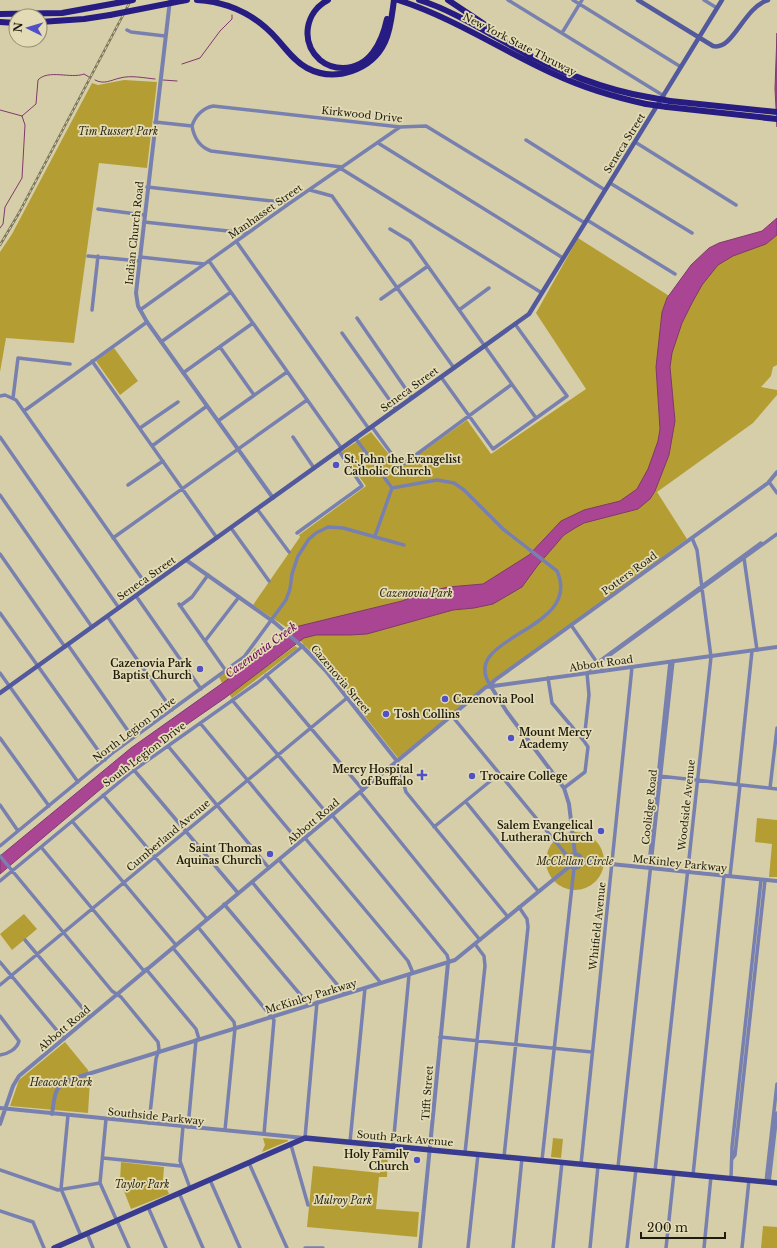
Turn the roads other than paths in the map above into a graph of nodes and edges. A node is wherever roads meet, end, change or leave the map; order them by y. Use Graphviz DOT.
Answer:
graph roads {
  1 [pos="133,0"];
  2 [pos="170,0"];
  3 [pos="197,0"];
  4 [pos="328,0"];
  5 [pos="391,0"];
  6 [pos="394,0"];
  7 [pos="398,0"];
  8 [pos="419,0"];
  9 [pos="448,0"];
  10 [pos="508,0"];
  11 [pos="573,0"];
  12 [pos="638,0"];
  13 [pos="704,0"];
  14 [pos="722,0"];
  15 [pos="768,0"];
  16 [pos="184,1"];
  17 [pos="580,2"];
  18 [pos="717,8"];
  19 [pos="390,13"];
  20 [pos="0,14"];
  21 [pos="48,21"];
  22 [pos="127,30"];
  23 [pos="562,33"];
  24 [pos="165,36"];
  25 [pos="699,38"];
  26 [pos="512,46"];
  27 [pos="681,67"];
  28 [pos="664,96"];
  29 [pos="647,101"];
  30 [pos="774,115"];
  31 [pos="155,122"];
  32 [pos="192,126"];
  33 [pos="400,127"];
  34 [pos="526,140"];
  35 [pos="635,142"];
  36 [pos="378,143"];
  37 [pos="342,168"];
  38 [pos="610,183"];
  39 [pos="148,187"];
  40 [pos="310,190"];
  41 [pos="605,190"];
  42 [pos="290,202"];
  43 [pos="736,204"];
  44 [pos="98,209"];
  45 [pos="144,215"];
  46 [pos="586,221"];
  47 [pos="144,222"];
  48 [pos="390,229"];
  49 [pos="247,233"];
  50 [pos="692,233"];
  51 [pos="236,241"];
  52 [pos="88,256"];
  53 [pos="98,256"];
  54 [pos="563,258"];
  55 [pos="139,259"];
  56 [pos="209,261"];
  57 [pos="204,264"];
  58 [pos="428,266"];
  59 [pos="675,274"];
  60 [pos="397,288"];
  61 [pos="488,288"];
  62 [pos="231,292"];
  63 [pos="542,293"];
  64 [pos="381,300"];
  65 [pos="92,310"];
  66 [pos="140,310"];
  67 [pos="459,310"];
  68 [pos="357,318"];
  69 [pos="147,322"];
  70 [pos="253,323"];
  71 [pos="515,324"];
  72 [pos="342,333"];
  73 [pos="161,342"];
  74 [pos="484,346"];
  75 [pos="220,347"];
  76 [pos="92,361"];
  77 [pos="70,364"];
  78 [pos="454,368"];
  79 [pos="287,372"];
  80 [pos="183,373"];
  81 [pos="441,378"];
  82 [pos="511,385"];
  83 [pos="0,396"];
  84 [pos="254,396"];
  85 [pos="13,398"];
  86 [pos="412,398"];
  87 [pos="307,400"];
  88 [pos="178,402"];
  89 [pos="207,406"];
  90 [pos="396,409"];
  91 [pos="24,411"];
  92 [pos="468,416"];
  93 [pos="536,418"];
  94 [pos="218,421"];
  95 [pos="140,428"];
  96 [pos="371,428"];
  97 [pos="0,437"];
  98 [pos="293,437"];
  99 [pos="356,439"];
  100 [pos="152,446"];
  101 [pos="238,449"];
  102 [pos="340,450"];
  103 [pos="162,461"];
  104 [pos="314,468"];
  105 [pos="777,472"];
  106 [pos="769,482"];
  107 [pos="128,485"];
  108 [pos="392,488"];
  109 [pos="182,489"];
  110 [pos="777,493"];
  111 [pos="0,495"];
  112 [pos="273,498"];
  113 [pos="257,509"];
  114 [pos="231,528"];
  115 [pos="298,533"];
  116 [pos="777,533"];
  117 [pos="375,536"];
  118 [pos="113,538"];
  119 [pos="217,538"];
  120 [pos="692,538"];
  121 [pos="404,545"];
  122 [pos="289,552"];
  123 [pos="0,554"];
  124 [pos="744,557"];
  125 [pos="186,560"];
  126 [pos="208,575"];
  127 [pos="269,581"];
  128 [pos="148,587"];
  129 [pos="701,588"];
  130 [pos="136,596"];
  131 [pos="239,597"];
  132 [pos="119,608"];
  133 [pos="0,613"];
  134 [pos="107,616"];
  135 [pos="272,621"];
  136 [pos="570,625"];
  137 [pos="92,627"];
  138 [pos="205,641"];
  139 [pos="301,645"];
  140 [pos="67,646"];
  141 [pos="777,647"];
  142 [pos="754,650"];
  143 [pos="711,656"];
  144 [pos="672,662"];
  145 [pos="597,663"];
  146 [pos="38,666"];
  147 [pos="632,667"];
  148 [pos="226,671"];
  149 [pos="603,671"];
  150 [pos="0,673"];
  151 [pos="587,673"];
  152 [pos="266,675"];
  153 [pos="548,678"];
  154 [pos="10,686"];
  155 [pos="490,686"];
  156 [pos="200,689"];
  157 [pos="0,693"];
  158 [pos="347,698"];
  159 [pos="232,700"];
  160 [pos="172,710"];
  161 [pos="452,716"];
  162 [pos="200,723"];
  163 [pos="310,728"];
  164 [pos="777,728"];
  165 [pos="0,738"];
  166 [pos="133,738"];
  167 [pos="584,741"];
  168 [pos="168,746"];
  169 [pos="278,755"];
  170 [pos="105,760"];
  171 [pos="397,761"];
  172 [pos="134,770"];
  173 [pos="499,774"];
  174 [pos="659,776"];
  175 [pos="247,780"];
  176 [pos="697,780"];
  177 [pos="78,782"];
  178 [pos="739,785"];
  179 [pos="564,788"];
  180 [pos="770,788"];
  181 [pos="777,789"];
  182 [pos="361,791"];
  183 [pos="103,795"];
  184 [pos="466,802"];
  185 [pos="0,805"];
  186 [pos="217,805"];
  187 [pos="49,806"];
  188 [pos="331,816"];
  189 [pos="72,821"];
  190 [pos="434,827"];
  191 [pos="18,831"];
  192 [pos="186,831"];
  193 [pos="305,838"];
  194 [pos="299,842"];
  195 [pos="0,846"];
  196 [pos="41,847"];
  197 [pos="575,854"];
  198 [pos="0,856"];
  199 [pos="155,857"];
  200 [pos="568,858"];
  201 [pos="279,860"];
  202 [pos="582,861"];
  203 [pos="612,864"];
  204 [pos="572,867"];
  205 [pos="269,868"];
  206 [pos="650,868"];
  207 [pos="11,870"];
  208 [pos="687,872"];
  209 [pos="724,876"];
  210 [pos="730,876"];
  211 [pos="763,880"];
  212 [pos="0,881"];
  213 [pos="777,881"];
  214 [pos="252,882"];
  215 [pos="124,883"];
  216 [pos="538,891"];
  217 [pos="238,893"];
  218 [pos="224,904"];
  219 [pos="519,907"];
  220 [pos="92,909"];
  221 [pos="508,917"];
  222 [pos="207,919"];
  223 [pos="198,927"];
  224 [pos="63,933"];
  225 [pos="25,940"];
  226 [pos="480,940"];
  227 [pos="475,944"];
  228 [pos="174,946"];
  229 [pos="38,955"];
  230 [pos="0,962"];
  231 [pos="448,962"];
  232 [pos="146,970"];
  233 [pos="411,974"];
  234 [pos="12,976"];
  235 [pos="381,983"];
  236 [pos="0,986"];
  237 [pos="365,988"];
  238 [pos="117,994"];
  239 [pos="345,994"];
  240 [pos="317,1002"];
  241 [pos="309,1005"];
  242 [pos="0,1016"];
  243 [pos="273,1016"];
  244 [pos="90,1017"];
  245 [pos="235,1028"];
  246 [pos="440,1037"];
  247 [pos="64,1039"];
  248 [pos="198,1039"];
  249 [pos="478,1040"];
  250 [pos="515,1044"];
  251 [pos="554,1048"];
  252 [pos="158,1052"];
  253 [pos="592,1052"];
  254 [pos="0,1055"];
  255 [pos="777,1084"];
  256 [pos="0,1108"];
  257 [pos="5,1109"];
  258 [pos="777,1113"];
  259 [pos="52,1114"];
  260 [pos="68,1115"];
  261 [pos="106,1119"];
  262 [pos="149,1123"];
  263 [pos="0,1124"];
  264 [pos="185,1127"];
  265 [pos="225,1130"];
  266 [pos="264,1134"];
  267 [pos="305,1138"];
  268 [pos="350,1142"];
  269 [pos="291,1145"];
  270 [pos="392,1146"];
  271 [pos="430,1150"];
  272 [pos="466,1153"];
  273 [pos="478,1154"];
  274 [pos="504,1156"];
  275 [pos="103,1158"];
  276 [pos="522,1158"];
  277 [pos="542,1160"];
  278 [pos="562,1162"];
  279 [pos="249,1163"];
  280 [pos="581,1164"];
  281 [pos="598,1165"];
  282 [pos="181,1166"];
  283 [pos="618,1167"];
  284 [pos="636,1169"];
  285 [pos="0,1170"];
  286 [pos="655,1171"];
  287 [pos="674,1173"];
  288 [pos="693,1175"];
  289 [pos="711,1176"];
  290 [pos="730,1178"];
  291 [pos="210,1180"];
  292 [pos="749,1180"];
  293 [pos="768,1182"];
  294 [pos="100,1183"];
  295 [pos="777,1183"];
  296 [pos="190,1188"];
  297 [pos="61,1189"];
  298 [pos="179,1193"];
  299 [pos="308,1205"];
  300 [pos="148,1207"];
  301 [pos="0,1211"];
  302 [pos="117,1220"];
  303 [pos="84,1235"];
  304 [pos="56,1247"];
  305 [pos="44,1248"];
  306 [pos="93,1248"];
  307 [pos="129,1248"];
  308 [pos="166,1248"];
  309 [pos="203,1248"];
  310 [pos="240,1248"];
  311 [pos="287,1248"];
  312 [pos="305,1248"];
  313 [pos="323,1248"];
  314 [pos="420,1248"];
  315 [pos="468,1248"];
  316 [pos="513,1248"];
  317 [pos="553,1248"];
  318 [pos="590,1248"];
  319 [pos="627,1248"];
  320 [pos="666,1248"];
  321 [pos="704,1248"];
  322 [pos="742,1248"];
  1 -- 20 [label="highway, bridge"];
  2 -- 24 [label="street, Indian Church Road"];
  3 -- 19 [label="highway"];
  4 -- 19 [label="highway"];
  5 -- 19 [label="highway"];
  6 -- 19 [label="highway"];
  7 -- 29 [label="highway, New York State Thruway"];
  8 -- 26 [label="highway, New York State Thruway"];
  9 -- 26 [label="highway"];
  10 -- 23 [label="street"];
  11 -- 17 [label="street"];
  12 -- 25 [label="main road"];
  13 -- 18 [label="street"];
  14 -- 18 [label="main road, Seneca Street"];
  15 -- 25 [label="main road"];
  16 -- 21 [label="highway, bridge"];
  17 -- 23 [label="street"];
  17 -- 27 [label="street"];
  18 -- 25 [label="main road, Seneca Street"];
  22 -- 24 [label="street"];
  23 -- 28 [label="street"];
  24 -- 31 [label="street, Indian Church Road"];
  25 -- 27 [label="main road, Seneca Street"];
  26 -- 29 [label="highway, New York State Thruway"];
  27 -- 28 [label="main road, Seneca Street"];
  28 -- 35 [label="main road, Seneca Street"];
  29 -- 30 [label="highway, New York State Thruway, bridge"];
  31 -- 32 [label="street"];
  31 -- 39 [label="street, Indian Church Road"];
  32 -- 33 [label="street, Kirkwood Drive"];
  32 -- 37 [label="street"];
  33 -- 36 [label="street, Manhasset Street"];
  33 -- 46 [label="street, Kirkwood Drive"];
  34 -- 41 [label="street"];
  35 -- 38 [label="main road, Seneca Street"];
  35 -- 43 [label="street"];
  36 -- 37 [label="street, Manhasset Street"];
  36 -- 54 [label="street"];
  37 -- 40 [label="street, Manhasset Street"];
  37 -- 63 [label="street"];
  38 -- 41 [label="main road, Seneca Street"];
  38 -- 50 [label="street"];
  39 -- 42 [label="street"];
  39 -- 45 [label="street, Indian Church Road"];
  40 -- 42 [label="street, Manhasset Street"];
  40 -- 60 [label="street"];
  41 -- 46 [label="main road, Seneca Street"];
  42 -- 49 [label="street, Manhasset Street"];
  44 -- 45 [label="street"];
  45 -- 47 [label="street, Indian Church Road"];
  46 -- 54 [label="main road, Seneca Street"];
  46 -- 59 [label="street, Kirkwood Drive"];
  47 -- 49 [label="street"];
  47 -- 55 [label="street, Indian Church Road"];
  48 -- 58 [label="street"];
  49 -- 51 [label="street, Manhasset Street"];
  51 -- 56 [label="street, Manhasset Street"];
  51 -- 96 [label="street"];
  52 -- 53 [label="street"];
  53 -- 55 [label="street"];
  53 -- 65 [label="street"];
  54 -- 63 [label="main road, Seneca Street"];
  55 -- 57 [label="street"];
  55 -- 66 [label="street, Indian Church Road"];
  56 -- 57 [label="street, Manhasset Street"];
  56 -- 62 [label="street"];
  57 -- 66 [label="street, Manhasset Street"];
  58 -- 60 [label="street"];
  58 -- 67 [label="street"];
  60 -- 64 [label="street"];
  60 -- 78 [label="street"];
  61 -- 67 [label="street"];
  62 -- 70 [label="street"];
  62 -- 73 [label="street"];
  63 -- 71 [label="main road, Seneca Street"];
  66 -- 69 [label="street, Indian Church Road"];
  67 -- 74 [label="street"];
  68 -- 86 [label="street"];
  69 -- 73 [label="street, Indian Church Road"];
  69 -- 76 [label="street"];
  70 -- 75 [label="street"];
  70 -- 79 [label="street"];
  71 -- 74 [label="main road, Seneca Street"];
  71 -- 93 [label="street"];
  72 -- 90 [label="street"];
  73 -- 80 [label="street, Indian Church Road"];
  74 -- 78 [label="main road, Seneca Street"];
  74 -- 82 [label="street"];
  75 -- 80 [label="street"];
  75 -- 84 [label="street"];
  76 -- 91 [label="street"];
  76 -- 95 [label="street"];
  77 -- 85 [label="street"];
  78 -- 81 [label="main road, Seneca Street"];
  79 -- 84 [label="street"];
  79 -- 87 [label="street"];
  80 -- 89 [label="street, Indian Church Road"];
  81 -- 86 [label="main road, Seneca Street"];
  81 -- 92 [label="street"];
  82 -- 92 [label="street"];
  82 -- 93 [label="street"];
  83 -- 85 [label="street"];
  84 -- 94 [label="street"];
  85 -- 91 [label="street"];
  86 -- 90 [label="main road, Seneca Street"];
  87 -- 101 [label="street"];
  87 -- 102 [label="street"];
  88 -- 95 [label="street"];
  89 -- 94 [label="street, Indian Church Road"];
  89 -- 100 [label="street"];
  90 -- 96 [label="main road, Seneca Street"];
  91 -- 118 [label="street"];
  92 -- 93 [label="street"];
  92 -- 96 [label="street"];
  94 -- 101 [label="street, Indian Church Road"];
  95 -- 100 [label="street"];
  96 -- 99 [label="main road, Seneca Street"];
  97 -- 132 [label="street"];
  98 -- 104 [label="street"];
  99 -- 102 [label="main road, Seneca Street"];
  99 -- 108 [label="street"];
  100 -- 103 [label="street"];
  101 -- 109 [label="street"];
  101 -- 112 [label="street, Indian Church Road"];
  102 -- 104 [label="main road, Seneca Street"];
  102 -- 115 [label="street"];
  103 -- 107 [label="street"];
  103 -- 109 [label="street"];
  104 -- 112 [label="main road, Seneca Street"];
  105 -- 106 [label="street, Potters Road"];
  106 -- 110 [label="street"];
  106 -- 120 [label="street, Potters Road"];
  108 -- 117 [label="street"];
  108 -- 155 [label="street"];
  109 -- 118 [label="street"];
  109 -- 119 [label="street"];
  111 -- 137 [label="street"];
  112 -- 113 [label="main road, Seneca Street"];
  113 -- 114 [label="main road, Seneca Street"];
  113 -- 122 [label="street"];
  114 -- 119 [label="main road, Seneca Street"];
  114 -- 127 [label="street"];
  116 -- 124 [label="street"];
  117 -- 121 [label="street, North Legion Drive"];
  117 -- 135 [label="street, North Legion Drive"];
  118 -- 128 [label="street"];
  119 -- 125 [label="main road, Seneca Street"];
  120 -- 129 [label="street, Woodside Avenue"];
  120 -- 136 [label="street, Potters Road"];
  123 -- 140 [label="street"];
  124 -- 129 [label="street"];
  124 -- 142 [label="street"];
  125 -- 126 [label="street, Cazenovia Street"];
  125 -- 128 [label="main road, Seneca Street"];
  126 -- 131 [label="street, Cazenovia Street"];
  126 -- 138 [label="street"];
  128 -- 130 [label="main road, Seneca Street"];
  129 -- 143 [label="street, Woodside Avenue"];
  129 -- 145 [label="street"];
  130 -- 132 [label="main road, Seneca Street"];
  130 -- 156 [label="street"];
  131 -- 135 [label="street, Cazenovia Street"];
  131 -- 138 [label="street"];
  132 -- 134 [label="main road, Seneca Street"];
  133 -- 146 [label="street"];
  134 -- 137 [label="main road, Seneca Street"];
  134 -- 160 [label="street"];
  135 -- 139 [label="street, Cazenovia Street"];
  135 -- 148 [label="street, North Legion Drive"];
  136 -- 145 [label="street"];
  136 -- 155 [label="street, Potters Road"];
  137 -- 140 [label="main road, Seneca Street"];
  138 -- 148 [label="street"];
  139 -- 152 [label="street, South Legion Drive"];
  139 -- 158 [label="street, Cazenovia Street"];
  140 -- 146 [label="main road, Seneca Street"];
  140 -- 166 [label="street"];
  141 -- 142 [label="street, Abbott Road"];
  142 -- 143 [label="street, Abbott Road"];
  142 -- 178 [label="street"];
  143 -- 144 [label="street, Abbott Road"];
  143 -- 176 [label="street, Woodside Avenue"];
  144 -- 147 [label="street, Abbott Road"];
  144 -- 174 [label="street, Coolidge Road"];
  145 -- 149 [label="street"];
  145 -- 151 [label="street"];
  146 -- 154 [label="main road, Seneca Street"];
  146 -- 170 [label="street"];
  147 -- 149 [label="street, Abbott Road"];
  147 -- 203 [label="street, Whitfield Avenue"];
  148 -- 156 [label="street, North Legion Drive"];
  149 -- 151 [label="street, Abbott Road"];
  150 -- 154 [label="street"];
  151 -- 153 [label="street, Abbott Road"];
  151 -- 167 [label="street"];
  152 -- 159 [label="street, South Legion Drive"];
  152 -- 163 [label="street"];
  153 -- 155 [label="street, Abbott Road"];
  153 -- 167 [label="street"];
  154 -- 157 [label="main road, Seneca Street"];
  154 -- 177 [label="street"];
  155 -- 161 [label="street, Abbott Road"];
  155 -- 179 [label="street"];
  156 -- 160 [label="street, North Legion Drive"];
  158 -- 163 [label="street, Cumberland Avenue"];
  158 -- 171 [label="street, Cazenovia Street"];
  159 -- 162 [label="street, South Legion Drive"];
  159 -- 169 [label="street"];
  160 -- 166 [label="street, North Legion Drive"];
  161 -- 171 [label="street, Abbott Road"];
  161 -- 173 [label="street"];
  162 -- 168 [label="street, South Legion Drive"];
  162 -- 175 [label="street"];
  163 -- 169 [label="street, Cumberland Avenue"];
  163 -- 182 [label="street"];
  164 -- 180 [label="street"];
  165 -- 187 [label="street"];
  166 -- 170 [label="street, North Legion Drive"];
  167 -- 179 [label="street"];
  168 -- 172 [label="street, South Legion Drive"];
  168 -- 186 [label="street"];
  169 -- 175 [label="street, Cumberland Avenue"];
  169 -- 188 [label="street"];
  170 -- 177 [label="street, North Legion Drive"];
  171 -- 182 [label="street, Abbott Road"];
  171 -- 190 [label="street"];
  172 -- 183 [label="street, South Legion Drive"];
  172 -- 192 [label="street"];
  173 -- 184 [label="street"];
  173 -- 200 [label="street"];
  174 -- 176 [label="street"];
  174 -- 206 [label="street, Coolidge Road"];
  175 -- 186 [label="street, Cumberland Avenue"];
  175 -- 194 [label="street"];
  176 -- 178 [label="street"];
  176 -- 208 [label="street, Woodside Avenue"];
  177 -- 187 [label="street, North Legion Drive"];
  178 -- 180 [label="street"];
  178 -- 210 [label="street"];
  179 -- 197 [label="street"];
  180 -- 181 [label="street"];
  182 -- 188 [label="street, Abbott Road"];
  182 -- 226 [label="street"];
  183 -- 189 [label="street, South Legion Drive"];
  183 -- 199 [label="street"];
  184 -- 190 [label="street"];
  184 -- 216 [label="street"];
  185 -- 191 [label="street"];
  186 -- 192 [label="street, Cumberland Avenue"];
  186 -- 205 [label="street"];
  187 -- 191 [label="street, North Legion Drive"];
  188 -- 193 [label="street, Abbott Road"];
  188 -- 231 [label="street"];
  189 -- 196 [label="street, South Legion Drive"];
  189 -- 215 [label="street"];
  190 -- 221 [label="street"];
  191 -- 195 [label="street, North Legion Drive"];
  192 -- 199 [label="street, Cumberland Avenue"];
  192 -- 217 [label="street"];
  193 -- 194 [label="street, Abbott Road"];
  193 -- 233 [label="street"];
  194 -- 201 [label="street, Abbott Road"];
  196 -- 207 [label="street, South Legion Drive"];
  196 -- 220 [label="street"];
  197 -- 200 [label="street"];
  197 -- 202 [label="street"];
  198 -- 207 [label="street"];
  199 -- 215 [label="street, Cumberland Avenue"];
  199 -- 222 [label="street"];
  200 -- 204 [label="street"];
  201 -- 205 [label="street, Abbott Road"];
  201 -- 235 [label="street"];
  202 -- 203 [label="street, McKinley Parkway"];
  202 -- 204 [label="street"];
  203 -- 206 [label="street, McKinley Parkway"];
  203 -- 253 [label="street, Whitfield Avenue"];
  204 -- 216 [label="street, McKinley Parkway"];
  204 -- 251 [label="street"];
  205 -- 214 [label="street, Abbott Road"];
  206 -- 208 [label="street, McKinley Parkway"];
  206 -- 283 [label="street, Coolidge Road"];
  207 -- 212 [label="street, South Legion Drive"];
  207 -- 224 [label="street"];
  208 -- 209 [label="street, McKinley Parkway"];
  208 -- 286 [label="street, Woodside Avenue"];
  209 -- 210 [label="street, McKinley Parkway"];
  209 -- 288 [label="street"];
  210 -- 211 [label="street, McKinley Parkway"];
  211 -- 213 [label="street, McKinley Parkway"];
  211 -- 290 [label="street"];
  214 -- 217 [label="street, Abbott Road"];
  214 -- 239 [label="street"];
  215 -- 220 [label="street, Cumberland Avenue"];
  215 -- 228 [label="street"];
  216 -- 219 [label="street, McKinley Parkway"];
  217 -- 218 [label="street, Abbott Road"];
  218 -- 222 [label="street, Abbott Road"];
  218 -- 241 [label="street"];
  219 -- 221 [label="street, McKinley Parkway"];
  219 -- 250 [label="street"];
  220 -- 224 [label="street, Cumberland Avenue"];
  220 -- 232 [label="street"];
  221 -- 226 [label="street, McKinley Parkway"];
  222 -- 223 [label="street, Abbott Road"];
  223 -- 228 [label="street, Abbott Road"];
  223 -- 243 [label="street"];
  224 -- 229 [label="street, Cumberland Avenue"];
  224 -- 238 [label="street"];
  225 -- 229 [label="street"];
  226 -- 227 [label="street, McKinley Parkway"];
  227 -- 231 [label="street, McKinley Parkway"];
  227 -- 249 [label="street"];
  228 -- 232 [label="street, Abbott Road"];
  228 -- 245 [label="street"];
  229 -- 234 [label="street, Cumberland Avenue"];
  229 -- 244 [label="street"];
  230 -- 234 [label="street"];
  231 -- 233 [label="street, McKinley Parkway"];
  231 -- 246 [label="street, Tifft Street"];
  232 -- 238 [label="street, Abbott Road"];
  232 -- 248 [label="street"];
  233 -- 235 [label="street, McKinley Parkway"];
  233 -- 270 [label="street"];
  234 -- 236 [label="street, Cumberland Avenue"];
  234 -- 247 [label="street"];
  235 -- 237 [label="street, McKinley Parkway"];
  237 -- 239 [label="street, McKinley Parkway"];
  237 -- 268 [label="street"];
  238 -- 244 [label="street, Abbott Road"];
  238 -- 252 [label="street"];
  239 -- 240 [label="street, McKinley Parkway"];
  240 -- 241 [label="street, McKinley Parkway"];
  240 -- 267 [label="street"];
  241 -- 243 [label="street, McKinley Parkway"];
  242 -- 254 [label="street"];
  243 -- 245 [label="street, McKinley Parkway"];
  243 -- 266 [label="street"];
  244 -- 247 [label="street, Abbott Road"];
  245 -- 248 [label="street, McKinley Parkway"];
  245 -- 265 [label="street"];
  246 -- 249 [label="street"];
  246 -- 271 [label="street, Tifft Street"];
  247 -- 257 [label="street, Abbott Road"];
  248 -- 252 [label="street, McKinley Parkway"];
  248 -- 264 [label="street"];
  249 -- 250 [label="street"];
  249 -- 272 [label="street"];
  250 -- 251 [label="street"];
  250 -- 274 [label="street"];
  251 -- 253 [label="street"];
  251 -- 277 [label="street"];
  252 -- 259 [label="street, McKinley Parkway"];
  252 -- 262 [label="street"];
  253 -- 280 [label="street, Whitfield Avenue"];
  255 -- 293 [label="street"];
  256 -- 257 [label="street"];
  257 -- 259 [label="street, Southside Parkway"];
  257 -- 263 [label="street, Abbott Road"];
  258 -- 293 [label="street"];
  259 -- 260 [label="street, Southside Parkway"];
  260 -- 261 [label="street, Southside Parkway"];
  260 -- 297 [label="street"];
  261 -- 262 [label="street, Southside Parkway"];
  261 -- 275 [label="street"];
  262 -- 264 [label="street, Southside Parkway"];
  264 -- 265 [label="street, Southside Parkway"];
  264 -- 282 [label="street"];
  265 -- 266 [label="street, Southside Parkway"];
  266 -- 267 [label="street, Southside Parkway"];
  267 -- 268 [label="main road, South Park Avenue"];
  267 -- 269 [label="main road"];
  268 -- 270 [label="main road, South Park Avenue"];
  269 -- 279 [label="main road"];
  269 -- 299 [label="street"];
  270 -- 271 [label="main road, South Park Avenue"];
  271 -- 272 [label="main road, South Park Avenue"];
  271 -- 314 [label="street, Tifft Street"];
  272 -- 273 [label="main road, South Park Avenue"];
  273 -- 274 [label="main road, South Park Avenue"];
  273 -- 315 [label="street"];
  274 -- 276 [label="main road, South Park Avenue"];
  275 -- 282 [label="street"];
  275 -- 294 [label="street"];
  276 -- 277 [label="main road, South Park Avenue"];
  276 -- 316 [label="street"];
  277 -- 278 [label="main road, South Park Avenue"];
  278 -- 280 [label="main road, South Park Avenue"];
  278 -- 317 [label="street"];
  279 -- 291 [label="main road"];
  279 -- 311 [label="street"];
  280 -- 281 [label="main road, South Park Avenue"];
  281 -- 283 [label="main road, South Park Avenue"];
  281 -- 318 [label="street"];
  282 -- 296 [label="street"];
  283 -- 284 [label="main road, South Park Avenue"];
  284 -- 286 [label="main road, South Park Avenue"];
  284 -- 319 [label="street"];
  285 -- 297 [label="street"];
  286 -- 287 [label="main road, South Park Avenue"];
  287 -- 288 [label="main road, South Park Avenue"];
  287 -- 320 [label="street"];
  288 -- 289 [label="main road, South Park Avenue"];
  289 -- 290 [label="main road, South Park Avenue"];
  289 -- 321 [label="street"];
  290 -- 292 [label="main road, South Park Avenue"];
  291 -- 296 [label="main road"];
  291 -- 310 [label="street"];
  292 -- 293 [label="main road, South Park Avenue"];
  292 -- 322 [label="street"];
  293 -- 295 [label="main road, South Park Avenue"];
  294 -- 297 [label="street"];
  294 -- 302 [label="street"];
  296 -- 298 [label="main road"];
  297 -- 303 [label="street"];
  298 -- 300 [label="main road"];
  298 -- 309 [label="street"];
  300 -- 302 [label="main road"];
  300 -- 308 [label="street"];
  301 -- 305 [label="street"];
  302 -- 303 [label="main road"];
  302 -- 307 [label="street"];
  303 -- 304 [label="main road"];
  303 -- 306 [label="street"];
  312 -- 313 [label="street"];
}
